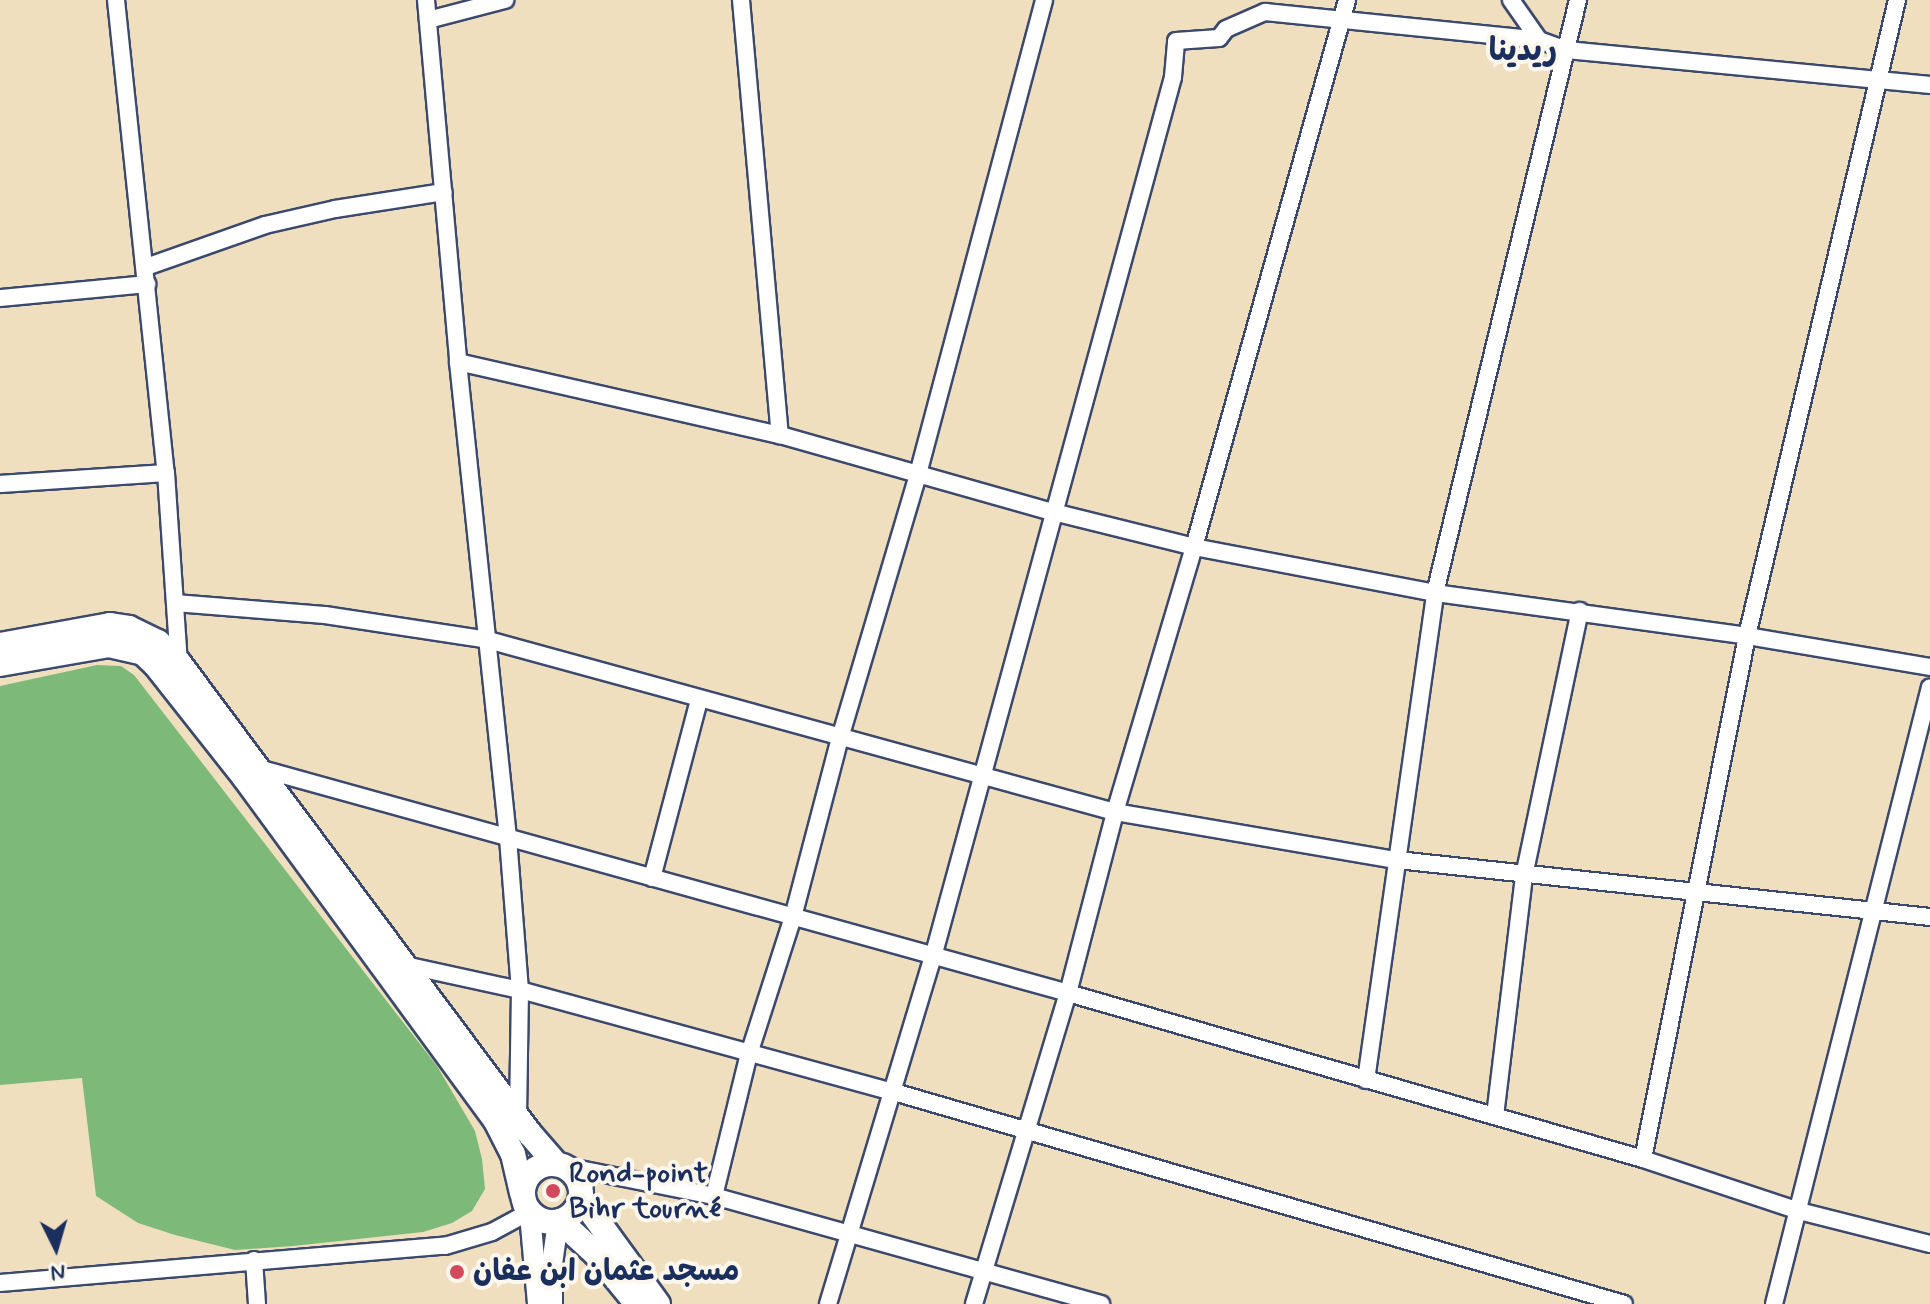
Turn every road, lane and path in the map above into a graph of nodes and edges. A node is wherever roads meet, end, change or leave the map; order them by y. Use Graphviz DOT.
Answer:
graph roads {
  1 [pos="116,0"];
  2 [pos="426,0"];
  3 [pos="505,0"];
  4 [pos="741,0"];
  5 [pos="1044,0"];
  6 [pos="1347,0"];
  7 [pos="1511,0"];
  8 [pos="1578,0"];
  9 [pos="1897,0"];
  10 [pos="1343,18"];
  11 [pos="428,20"];
  12 [pos="1539,40"];
  13 [pos="1567,50"];
  14 [pos="1879,78"];
  15 [pos="1930,85"];
  16 [pos="444,192"];
  17 [pos="146,267"];
  18 [pos="147,284"];
  19 [pos="0,298"];
  20 [pos="458,362"];
  21 [pos="780,435"];
  22 [pos="166,473"];
  23 [pos="918,474"];
  24 [pos="0,484"];
  25 [pos="1053,512"];
  26 [pos="1194,547"];
  27 [pos="1435,593"];
  28 [pos="175,603"];
  29 [pos="1580,611"];
  30 [pos="1747,636"];
  31 [pos="488,640"];
  32 [pos="0,645"];
  33 [pos="179,663"];
  34 [pos="0,664"];
  35 [pos="1930,667"];
  36 [pos="1930,687"];
  37 [pos="699,700"];
  38 [pos="840,738"];
  39 [pos="258,768"];
  40 [pos="981,773"];
  41 [pos="1115,812"];
  42 [pos="508,838"];
  43 [pos="1397,860"];
  44 [pos="1524,876"];
  45 [pos="652,878"];
  46 [pos="1697,895"];
  47 [pos="1875,911"];
  48 [pos="793,917"];
  49 [pos="1930,917"];
  50 [pos="933,957"];
  51 [pos="405,965"];
  52 [pos="520,990"];
  53 [pos="1068,993"];
  54 [pos="749,1054"];
  55 [pos="1366,1080"];
  56 [pos="894,1092"];
  57 [pos="518,1116"];
  58 [pos="1495,1116"];
  59 [pos="1024,1132"];
  60 [pos="1643,1159"];
  61 [pos="560,1165"];
  62 [pos="714,1196"];
  63 [pos="581,1198"];
  64 [pos="527,1206"];
  65 [pos="1799,1211"];
  66 [pos="559,1222"];
  67 [pos="849,1234"];
  68 [pos="1930,1244"];
  69 [pos="254,1260"];
  70 [pos="982,1268"];
  71 [pos="0,1283"];
  72 [pos="257,1304"];
  73 [pos="538,1304"];
  74 [pos="552,1304"];
  75 [pos="637,1304"];
  76 [pos="658,1304"];
  77 [pos="828,1304"];
  78 [pos="974,1304"];
  79 [pos="1101,1304"];
  80 [pos="1624,1304"];
  81 [pos="1774,1304"];
  1 -- 17 [label="street"];
  2 -- 11 [label="street"];
  3 -- 11 [label="street"];
  4 -- 21 [label="street"];
  5 -- 23 [label="street"];
  6 -- 10 [label="street"];
  7 -- 12 [label="street"];
  8 -- 13 [label="street"];
  9 -- 14 [label="street"];
  10 -- 12 [label="street"];
  10 -- 25 [label="street"];
  10 -- 26 [label="street"];
  11 -- 16 [label="street"];
  12 -- 13 [label="street"];
  13 -- 14 [label="street"];
  13 -- 27 [label="street"];
  14 -- 15 [label="street"];
  14 -- 30 [label="street"];
  16 -- 17 [label="street"];
  16 -- 20 [label="street"];
  17 -- 18 [label="street"];
  18 -- 19 [label="street"];
  18 -- 22 [label="street"];
  20 -- 21 [label="street"];
  20 -- 31 [label="street"];
  21 -- 23 [label="street"];
  22 -- 24 [label="street"];
  22 -- 28 [label="street"];
  23 -- 25 [label="street"];
  23 -- 38 [label="street"];
  25 -- 26 [label="street"];
  25 -- 40 [label="street"];
  26 -- 27 [label="street"];
  26 -- 41 [label="street"];
  27 -- 29 [label="street"];
  27 -- 43 [label="street"];
  28 -- 31 [label="street"];
  28 -- 33 [label="street"];
  29 -- 30 [label="street"];
  29 -- 44 [label="street"];
  30 -- 35 [label="street"];
  30 -- 46 [label="street"];
  31 -- 37 [label="street"];
  31 -- 42 [label="street"];
  32 -- 33 [label="main road"];
  33 -- 39 [label="main road"];
  34 -- 64 [label="main road"];
  36 -- 47 [label="street"];
  37 -- 38 [label="street"];
  37 -- 45 [label="street"];
  38 -- 40 [label="street"];
  38 -- 48 [label="street"];
  39 -- 42 [label="street"];
  39 -- 51 [label="main road"];
  40 -- 41 [label="street"];
  40 -- 50 [label="street"];
  41 -- 43 [label="street"];
  41 -- 53 [label="street"];
  42 -- 45 [label="street"];
  42 -- 52 [label="street"];
  43 -- 44 [label="street"];
  43 -- 55 [label="street"];
  44 -- 46 [label="street"];
  44 -- 58 [label="street"];
  45 -- 48 [label="street"];
  46 -- 47 [label="street"];
  46 -- 60 [label="street"];
  47 -- 49 [label="street"];
  47 -- 65 [label="street"];
  48 -- 50 [label="street"];
  48 -- 54 [label="street"];
  50 -- 53 [label="street"];
  50 -- 56 [label="street"];
  51 -- 52 [label="street"];
  51 -- 57 [label="main road"];
  52 -- 54 [label="street"];
  52 -- 57 [label="street"];
  53 -- 55 [label="street"];
  53 -- 59 [label="street"];
  54 -- 56 [label="street"];
  54 -- 62 [label="street"];
  55 -- 58 [label="street"];
  56 -- 59 [label="street"];
  56 -- 67 [label="street"];
  57 -- 61 [label="main road"];
  58 -- 60 [label="street"];
  59 -- 70 [label="street"];
  59 -- 80 [label="street"];
  60 -- 65 [label="street"];
  61 -- 62 [label="street"];
  61 -- 63 [label="main road"];
  61 -- 64 [label="main road"];
  62 -- 67 [label="street"];
  63 -- 66 [label="main road"];
  63 -- 76 [label="main road"];
  64 -- 66 [label="main road"];
  64 -- 69 [label="street"];
  64 -- 73 [label="street"];
  65 -- 68 [label="street"];
  65 -- 81 [label="street"];
  66 -- 74 [label="street"];
  66 -- 75 [label="main road"];
  67 -- 70 [label="street"];
  67 -- 77 [label="street"];
  69 -- 71 [label="street"];
  69 -- 72 [label="street"];
  70 -- 78 [label="street"];
  70 -- 79 [label="street"];
}
